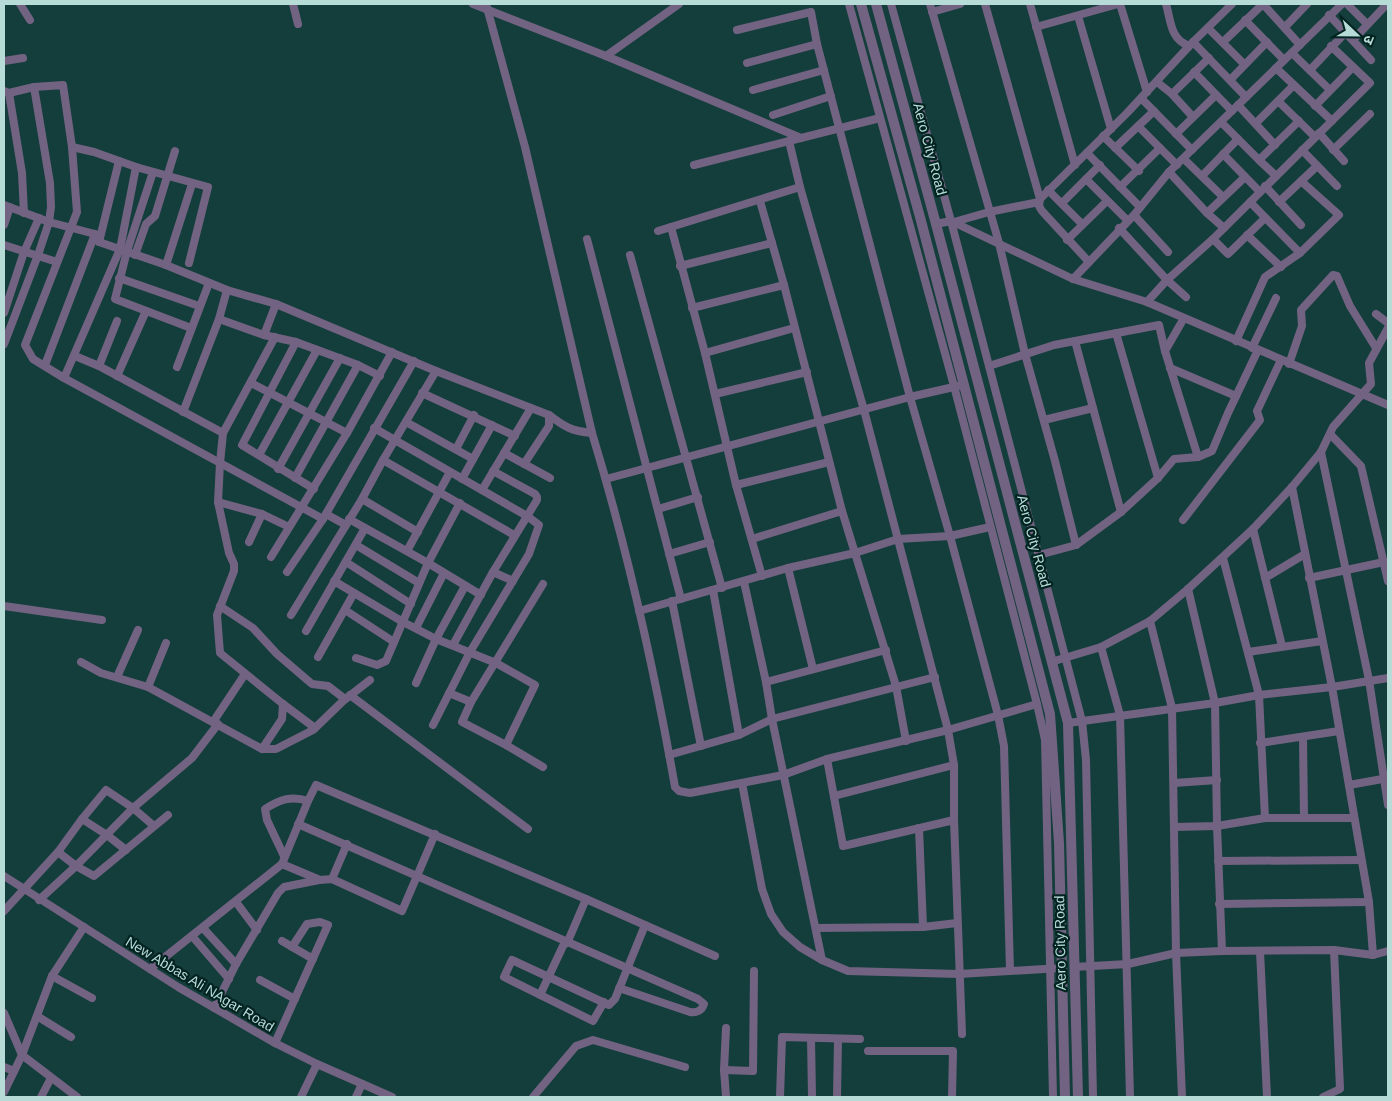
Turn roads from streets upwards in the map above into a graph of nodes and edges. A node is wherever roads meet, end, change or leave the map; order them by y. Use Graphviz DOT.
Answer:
graph roads {
  1 [pos="20,4"];
  2 [pos="293,4"];
  3 [pos="473,4"];
  4 [pos="679,4"];
  5 [pos="808,4"];
  6 [pos="849,4"];
  7 [pos="861,4"];
  8 [pos="876,4"];
  9 [pos="891,4"];
  10 [pos="930,4"];
  11 [pos="960,4"];
  12 [pos="985,4"];
  13 [pos="1030,4"];
  14 [pos="1119,4"];
  15 [pos="1166,4"];
  16 [pos="1232,4"];
  17 [pos="1263,4"];
  18 [pos="1342,4"];
  19 [pos="1302,5"];
  20 [pos="1383,5"];
  21 [pos="487,7"];
  22 [pos="811,12"];
  23 [pos="932,12"];
  24 [pos="1329,15"];
  25 [pos="1078,16"];
  26 [pos="30,20"];
  27 [pos="1246,20"];
  28 [pos="298,24"];
  29 [pos="1367,24"];
  30 [pos="1036,27"];
  31 [pos="1285,27"];
  32 [pos="1208,28"];
  33 [pos="737,30"];
  34 [pos="1346,32"];
  35 [pos="1353,40"];
  36 [pos="1223,42"];
  37 [pos="1267,42"];
  38 [pos="817,44"];
  39 [pos="1191,44"];
  40 [pos="1300,45"];
  41 [pos="1331,46"];
  42 [pos="1292,53"];
  43 [pos="606,56"];
  44 [pos="23,58"];
  45 [pos="1209,58"];
  46 [pos="1284,60"];
  47 [pos="1371,60"];
  48 [pos="4,61"];
  49 [pos="747,63"];
  50 [pos="1244,64"];
  51 [pos="1353,67"];
  52 [pos="1276,68"];
  53 [pos="824,70"];
  54 [pos="1310,70"];
  55 [pos="1194,72"];
  56 [pos="1231,79"];
  57 [pos="1157,82"];
  58 [pos="1294,85"];
  59 [pos="34,87"];
  60 [pos="753,90"];
  61 [pos="1330,90"];
  62 [pos="6,92"];
  63 [pos="1147,92"];
  64 [pos="1172,94"];
  65 [pos="1216,95"];
  66 [pos="831,96"];
  67 [pos="1246,97"];
  68 [pos="1141,98"];
  69 [pos="1278,101"];
  70 [pos="1238,105"];
  71 [pos="1315,106"];
  72 [pos="1154,111"];
  73 [pos="1232,111"];
  74 [pos="1370,114"];
  75 [pos="773,115"];
  76 [pos="1193,117"];
  77 [pos="880,118"];
  78 [pos="1299,121"];
  79 [pos="1332,121"];
  80 [pos="1221,122"];
  81 [pos="1256,123"];
  82 [pos="1138,126"];
  83 [pos="1111,129"];
  84 [pos="840,130"];
  85 [pos="1176,134"];
  86 [pos="1317,135"];
  87 [pos="1103,136"];
  88 [pos="801,138"];
  89 [pos="1238,139"];
  90 [pos="789,142"];
  91 [pos="1275,145"];
  92 [pos="72,147"];
  93 [pos="1116,148"];
  94 [pos="1160,148"];
  95 [pos="1192,150"];
  96 [pos="1302,150"];
  97 [pos="1333,150"];
  98 [pos="175,151"];
  99 [pos="1087,153"];
  100 [pos="1223,154"];
  101 [pos="1184,158"];
  102 [pos="1259,160"];
  103 [pos="119,161"];
  104 [pos="1344,161"];
  105 [pos="694,165"];
  106 [pos="1075,165"];
  107 [pos="1100,165"];
  108 [pos="1177,165"];
  109 [pos="1317,166"];
  110 [pos="136,167"];
  111 [pos="1138,171"];
  112 [pos="154,172"];
  113 [pos="1170,172"];
  114 [pos="168,175"];
  115 [pos="1202,176"];
  116 [pos="1276,176"];
  117 [pos="1245,177"];
  118 [pos="1086,179"];
  119 [pos="1301,181"];
  120 [pos="192,184"];
  121 [pos="1337,186"];
  122 [pos="800,187"];
  123 [pos="1120,187"];
  124 [pos="1262,189"];
  125 [pos="1048,190"];
  126 [pos="1223,197"];
  127 [pos="1040,200"];
  128 [pos="760,201"];
  129 [pos="1107,201"];
  130 [pos="1250,202"];
  131 [pos="1279,202"];
  132 [pos="1062,203"];
  133 [pos="7,206"];
  134 [pos="1140,207"];
  135 [pos="989,212"];
  136 [pos="24,213"];
  137 [pos="1206,213"];
  138 [pos="1134,214"];
  139 [pos="39,218"];
  140 [pos="1265,218"];
  141 [pos="1127,220"];
  142 [pos="953,221"];
  143 [pos="49,222"];
  144 [pos="936,224"];
  145 [pos="1082,224"];
  146 [pos="4,225"];
  147 [pos="1301,225"];
  148 [pos="671,227"];
  149 [pos="70,228"];
  150 [pos="1119,228"];
  151 [pos="1224,228"];
  152 [pos="658,231"];
  153 [pos="1247,235"];
  154 [pos="97,238"];
  155 [pos="587,239"];
  156 [pos="1213,239"];
  157 [pos="1067,240"];
  158 [pos="772,243"];
  159 [pos="999,243"];
  160 [pos="4,245"];
  161 [pos="123,250"];
  162 [pos="24,252"];
  163 [pos="1168,252"];
  164 [pos="1300,253"];
  165 [pos="38,255"];
  166 [pos="135,255"];
  167 [pos="630,255"];
  168 [pos="57,262"];
  169 [pos="1089,262"];
  170 [pos="188,263"];
  171 [pos="166,265"];
  172 [pos="680,266"];
  173 [pos="1281,267"];
  174 [pos="119,278"];
  175 [pos="1073,279"];
  176 [pos="1167,280"];
  177 [pos="209,283"];
  178 [pos="784,285"];
  179 [pos="227,290"];
  180 [pos="1186,297"];
  181 [pos="1276,298"];
  182 [pos="1147,302"];
  183 [pos="276,304"];
  184 [pos="199,306"];
  185 [pos="692,308"];
  186 [pos="146,311"];
  187 [pos="1376,314"];
  188 [pos="4,315"];
  189 [pos="1184,318"];
  190 [pos="219,319"];
  191 [pos="14,321"];
  192 [pos="117,321"];
  193 [pos="1388,323"];
  194 [pos="191,328"];
  195 [pos="794,328"];
  196 [pos="1388,328"];
  197 [pos="1116,333"];
  198 [pos="264,335"];
  199 [pos="275,337"];
  200 [pos="1075,341"];
  201 [pos="1236,341"];
  202 [pos="296,342"];
  203 [pos="4,344"];
  204 [pos="1376,348"];
  205 [pos="1255,349"];
  206 [pos="317,350"];
  207 [pos="1165,351"];
  208 [pos="392,352"];
  209 [pos="705,353"];
  210 [pos="1025,354"];
  211 [pos="75,356"];
  212 [pos="340,358"];
  213 [pos="1281,360"];
  214 [pos="414,361"];
  215 [pos="1290,364"];
  216 [pos="45,365"];
  217 [pos="358,365"];
  218 [pos="99,366"];
  219 [pos="989,366"];
  220 [pos="177,367"];
  221 [pos="1170,368"];
  222 [pos="436,371"];
  223 [pos="806,372"];
  224 [pos="117,376"];
  225 [pos="380,376"];
  226 [pos="64,378"];
  227 [pos="251,383"];
  228 [pos="965,385"];
  229 [pos="954,386"];
  230 [pos="422,392"];
  231 [pos="270,393"];
  232 [pos="1364,393"];
  233 [pos="715,394"];
  234 [pos="1236,396"];
  235 [pos="910,397"];
  236 [pos="288,402"];
  237 [pos="1388,405"];
  238 [pos="531,408"];
  239 [pos="1093,408"];
  240 [pos="864,410"];
  241 [pos="183,412"];
  242 [pos="309,413"];
  243 [pos="549,415"];
  244 [pos="474,416"];
  245 [pos="1044,420"];
  246 [pos="326,422"];
  247 [pos="406,422"];
  248 [pos="819,422"];
  249 [pos="492,425"];
  250 [pos="374,428"];
  251 [pos="592,432"];
  252 [pos="223,433"];
  253 [pos="347,433"];
  254 [pos="1330,434"];
  255 [pos="515,436"];
  256 [pos="395,440"];
  257 [pos="728,446"];
  258 [pos="456,449"];
  259 [pos="1321,452"];
  260 [pos="504,453"];
  261 [pos="258,455"];
  262 [pos="1198,457"];
  263 [pos="686,458"];
  264 [pos="473,459"];
  265 [pos="383,460"];
  266 [pos="829,462"];
  267 [pos="220,463"];
  268 [pos="524,464"];
  269 [pos="646,468"];
  270 [pos="278,469"];
  271 [pos="493,471"];
  272 [pos="450,472"];
  273 [pos="295,478"];
  274 [pos="550,478"];
  275 [pos="1158,478"];
  276 [pos="462,479"];
  277 [pos="606,479"];
  278 [pos="736,485"];
  279 [pos="1292,487"];
  280 [pos="314,489"];
  281 [pos="482,490"];
  282 [pos="440,492"];
  283 [pos="698,497"];
  284 [pos="362,498"];
  285 [pos="218,502"];
  286 [pos="460,503"];
  287 [pos="302,506"];
  288 [pos="658,509"];
  289 [pos="842,511"];
  290 [pos="1121,512"];
  291 [pos="262,514"];
  292 [pos="527,516"];
  293 [pos="325,517"];
  294 [pos="1184,520"];
  295 [pos="348,522"];
  296 [pos="1015,522"];
  297 [pos="1001,524"];
  298 [pos="289,527"];
  299 [pos="990,527"];
  300 [pos="366,528"];
  301 [pos="1253,529"];
  302 [pos="418,532"];
  303 [pos="514,534"];
  304 [pos="950,536"];
  305 [pos="752,539"];
  306 [pos="898,539"];
  307 [pos="249,542"];
  308 [pos="710,542"];
  309 [pos="356,545"];
  310 [pos="1076,545"];
  311 [pos="407,551"];
  312 [pos="855,553"];
  313 [pos="669,554"];
  314 [pos="1305,554"];
  315 [pos="1039,555"];
  316 [pos="271,557"];
  317 [pos="1223,558"];
  318 [pos="346,562"];
  319 [pos="1384,562"];
  320 [pos="428,563"];
  321 [pos="788,568"];
  322 [pos="1345,570"];
  323 [pos="287,572"];
  324 [pos="493,572"];
  325 [pos="444,573"];
  326 [pos="762,576"];
  327 [pos="1265,578"];
  328 [pos="1309,578"];
  329 [pos="513,581"];
  330 [pos="1388,581"];
  331 [pos="334,582"];
  332 [pos="744,582"];
  333 [pos="419,584"];
  334 [pos="543,584"];
  335 [pos="465,586"];
  336 [pos="722,588"];
  337 [pos="1188,589"];
  338 [pos="713,590"];
  339 [pos="354,594"];
  340 [pos="481,595"];
  341 [pos="681,599"];
  342 [pos="672,601"];
  343 [pos="411,604"];
  344 [pos="4,606"];
  345 [pos="220,606"];
  346 [pos="345,610"];
  347 [pos="639,611"];
  348 [pos="291,615"];
  349 [pos="102,620"];
  350 [pos="1150,621"];
  351 [pos="403,622"];
  352 [pos="416,628"];
  353 [pos="138,630"];
  354 [pos="306,631"];
  355 [pos="436,639"];
  356 [pos="394,642"];
  357 [pos="1322,642"];
  358 [pos="166,643"];
  359 [pos="453,645"];
  360 [pos="1282,646"];
  361 [pos="1101,647"];
  362 [pos="886,650"];
  363 [pos="470,652"];
  364 [pos="1248,652"];
  365 [pos="318,657"];
  366 [pos="356,658"];
  367 [pos="1066,658"];
  368 [pos="81,662"];
  369 [pos="1051,662"];
  370 [pos="496,663"];
  371 [pos="813,669"];
  372 [pos="245,674"];
  373 [pos="935,677"];
  374 [pos="117,678"];
  375 [pos="1388,678"];
  376 [pos="370,680"];
  377 [pos="1369,680"];
  378 [pos="766,682"];
  379 [pos="416,683"];
  380 [pos="896,686"];
  381 [pos="148,687"];
  382 [pos="1332,687"];
  383 [pos="449,693"];
  384 [pos="1259,695"];
  385 [pos="348,697"];
  386 [pos="472,702"];
  387 [pos="1215,702"];
  388 [pos="283,704"];
  389 [pos="1037,704"];
  390 [pos="1172,708"];
  391 [pos="998,715"];
  392 [pos="1120,715"];
  393 [pos="772,719"];
  394 [pos="1082,721"];
  395 [pos="215,723"];
  396 [pos="1068,723"];
  397 [pos="433,724"];
  398 [pos="315,728"];
  399 [pos="948,730"];
  400 [pos="1339,731"];
  401 [pos="739,735"];
  402 [pos="1303,736"];
  403 [pos="906,741"];
  404 [pos="1260,742"];
  405 [pos="506,745"];
  406 [pos="701,746"];
  407 [pos="262,749"];
  408 [pos="669,755"];
  409 [pos="827,759"];
  410 [pos="954,765"];
  411 [pos="543,767"];
  412 [pos="783,775"];
  413 [pos="1386,778"];
  414 [pos="1217,780"];
  415 [pos="742,783"];
  416 [pos="1174,783"];
  417 [pos="1349,785"];
  418 [pos="834,796"];
  419 [pos="308,801"];
  420 [pos="1388,806"];
  421 [pos="133,808"];
  422 [pos="168,815"];
  423 [pos="1265,818"];
  424 [pos="1304,818"];
  425 [pos="1354,818"];
  426 [pos="82,819"];
  427 [pos="954,820"];
  428 [pos="298,824"];
  429 [pos="154,826"];
  430 [pos="1217,826"];
  431 [pos="1174,827"];
  432 [pos="919,828"];
  433 [pos="528,829"];
  434 [pos="435,834"];
  435 [pos="107,835"];
  436 [pos="347,844"];
  437 [pos="126,850"];
  438 [pos="58,852"];
  439 [pos="284,856"];
  440 [pos="1361,860"];
  441 [pos="1218,861"];
  442 [pos="282,864"];
  443 [pos="76,866"];
  444 [pos="418,875"];
  445 [pos="4,876"];
  446 [pos="332,879"];
  447 [pos="320,880"];
  448 [pos="24,890"];
  449 [pos="586,899"];
  450 [pos="39,900"];
  451 [pos="236,902"];
  452 [pos="1369,902"];
  453 [pos="1219,904"];
  454 [pos="4,911"];
  455 [pos="957,923"];
  456 [pos="645,925"];
  457 [pos="84,927"];
  458 [pos="923,927"];
  459 [pos="203,928"];
  460 [pos="816,928"];
  461 [pos="257,930"];
  462 [pos="192,936"];
  463 [pos="282,941"];
  464 [pos="568,941"];
  465 [pos="292,947"];
  466 [pos="1260,950"];
  467 [pos="1334,950"];
  468 [pos="1222,951"];
  469 [pos="1388,951"];
  470 [pos="1176,953"];
  471 [pos="1372,955"];
  472 [pos="715,956"];
  473 [pos="313,959"];
  474 [pos="822,960"];
  475 [pos="236,964"];
  476 [pos="1128,964"];
  477 [pos="1090,966"];
  478 [pos="627,967"];
  479 [pos="1074,967"];
  480 [pos="1056,968"];
  481 [pos="150,969"];
  482 [pos="754,971"];
  483 [pos="1010,971"];
  484 [pos="959,974"];
  485 [pos="52,976"];
  486 [pos="549,977"];
  487 [pos="229,979"];
  488 [pos="260,980"];
  489 [pos="619,988"];
  490 [pos="540,995"];
  491 [pos="92,998"];
  492 [pos="295,999"];
  493 [pos="604,1002"];
  494 [pos="214,1008"];
  495 [pos="4,1013"];
  496 [pos="37,1016"];
  497 [pos="726,1028"];
  498 [pos="962,1034"];
  499 [pos="71,1037"];
  500 [pos="811,1038"];
  501 [pos="838,1039"];
  502 [pos="860,1039"];
  503 [pos="275,1043"];
  504 [pos="868,1051"];
  505 [pos="22,1054"];
  506 [pos="317,1064"];
  507 [pos="4,1067"];
  508 [pos="685,1068"];
  509 [pos="724,1070"];
  510 [pos="14,1071"];
  511 [pos="51,1078"];
  512 [pos="362,1084"];
  513 [pos="4,1092"];
  514 [pos="41,1097"];
  515 [pos="77,1097"];
  516 [pos="301,1097"];
  517 [pos="356,1097"];
  518 [pos="392,1097"];
  519 [pos="533,1097"];
  520 [pos="726,1097"];
  521 [pos="780,1097"];
  522 [pos="812,1097"];
  523 [pos="838,1097"];
  524 [pos="952,1097"];
  525 [pos="1053,1097"];
  526 [pos="1064,1097"];
  527 [pos="1078,1097"];
  528 [pos="1092,1097"];
  529 [pos="1130,1097"];
  530 [pos="1182,1097"];
  531 [pos="1267,1097"];
  532 [pos="1323,1097"];
  1 -- 26 [label="street"];
  2 -- 28 [label="street"];
  3 -- 21 [label="street"];
  4 -- 43 [label="street"];
  5 -- 22 [label="street"];
  6 -- 77 [label="street"];
  7 -- 228 [label="street, Aero City Road"];
  8 -- 144 [label="street, Aero City Road"];
  9 -- 142 [label="street"];
  10 -- 23 [label="street"];
  11 -- 23 [label="street"];
  12 -- 127 [label="street"];
  13 -- 30 [label="street"];
  14 -- 25 [label="street"];
  14 -- 63 [label="street"];
  15 -- 39 [label="street"];
  16 -- 32 [label="street"];
  17 -- 27 [label="street"];
  17 -- 31 [label="street"];
  18 -- 24 [label="street"];
  18 -- 29 [label="street"];
  19 -- 31 [label="street"];
  20 -- 29 [label="street"];
  21 -- 43 [label="street"];
  21 -- 251 [label="street"];
  22 -- 33 [label="street"];
  22 -- 38 [label="street"];
  23 -- 135 [label="street"];
  24 -- 34 [label="street"];
  24 -- 40 [label="street"];
  25 -- 30 [label="street"];
  25 -- 83 [label="street"];
  27 -- 36 [label="street"];
  27 -- 37 [label="street"];
  29 -- 35 [label="street"];
  30 -- 106 [label="street"];
  31 -- 40 [label="street"];
  32 -- 36 [label="street"];
  32 -- 39 [label="street"];
  34 -- 35 [label="street"];
  34 -- 41 [label="street"];
  35 -- 47 [label="street"];
  36 -- 50 [label="street"];
  37 -- 46 [label="street"];
  37 -- 50 [label="street"];
  38 -- 49 [label="street"];
  38 -- 53 [label="street"];
  39 -- 45 [label="street"];
  39 -- 57 [label="street"];
  40 -- 42 [label="street"];
  41 -- 51 [label="street"];
  41 -- 54 [label="street"];
  42 -- 46 [label="street"];
  42 -- 54 [label="street"];
  43 -- 88 [label="street"];
  44 -- 48 [label="street"];
  45 -- 55 [label="street"];
  45 -- 56 [label="street"];
  46 -- 52 [label="street"];
  50 -- 56 [label="street"];
  51 -- 61 [label="street"];
  51 -- 79 [label="street"];
  52 -- 58 [label="street"];
  52 -- 67 [label="street"];
  53 -- 60 [label="street"];
  53 -- 66 [label="street"];
  54 -- 61 [label="street"];
  55 -- 64 [label="street"];
  55 -- 65 [label="street"];
  56 -- 67 [label="street"];
  57 -- 63 [label="street"];
  57 -- 64 [label="street"];
  58 -- 69 [label="street"];
  58 -- 71 [label="street"];
  59 -- 62 [label="street"];
  59 -- 92 [label="street"];
  59 -- 143 [label="street"];
  61 -- 71 [label="street"];
  62 -- 136 [label="street"];
  63 -- 68 [label="street"];
  64 -- 76 [label="street"];
  65 -- 73 [label="street"];
  65 -- 76 [label="street"];
  66 -- 75 [label="street"];
  66 -- 84 [label="street"];
  67 -- 70 [label="street"];
  68 -- 72 [label="street"];
  68 -- 83 [label="street"];
  69 -- 78 [label="street"];
  69 -- 81 [label="street"];
  70 -- 73 [label="street"];
  70 -- 81 [label="street"];
  71 -- 79 [label="street"];
  72 -- 82 [label="street"];
  72 -- 85 [label="street"];
  73 -- 80 [label="street"];
  74 -- 97 [label="street"];
  76 -- 85 [label="street"];
  77 -- 84 [label="street"];
  77 -- 229 [label="street"];
  78 -- 86 [label="street"];
  78 -- 91 [label="street"];
  79 -- 86 [label="street"];
  80 -- 89 [label="street"];
  80 -- 95 [label="street"];
  81 -- 91 [label="street"];
  82 -- 93 [label="street"];
  82 -- 94 [label="street"];
  83 -- 87 [label="street"];
  84 -- 88 [label="street"];
  84 -- 235 [label="street"];
  85 -- 95 [label="street"];
  86 -- 96 [label="street"];
  86 -- 97 [label="street"];
  87 -- 93 [label="street"];
  87 -- 99 [label="street"];
  88 -- 90 [label="street"];
  89 -- 100 [label="street"];
  89 -- 102 [label="street"];
  90 -- 105 [label="street"];
  90 -- 122 [label="street"];
  91 -- 102 [label="street"];
  92 -- 103 [label="street"];
  92 -- 149 [label="street"];
  93 -- 111 [label="street"];
  94 -- 108 [label="street"];
  94 -- 111 [label="street"];
  95 -- 101 [label="street"];
  96 -- 109 [label="street"];
  96 -- 116 [label="street"];
  97 -- 104 [label="street"];
  98 -- 114 [label="street"];
  99 -- 106 [label="street"];
  99 -- 107 [label="street"];
  100 -- 115 [label="street"];
  100 -- 117 [label="street"];
  101 -- 108 [label="street"];
  101 -- 115 [label="street"];
  102 -- 116 [label="street"];
  103 -- 110 [label="street"];
  103 -- 154 [label="street"];
  106 -- 125 [label="street"];
  107 -- 118 [label="street"];
  107 -- 123 [label="street"];
  108 -- 113 [label="street"];
  109 -- 119 [label="street"];
  109 -- 121 [label="street"];
  110 -- 112 [label="street"];
  110 -- 161 [label="street"];
  111 -- 123 [label="street"];
  112 -- 114 [label="street"];
  112 -- 161 [label="street"];
  113 -- 134 [label="street"];
  113 -- 137 [label="street"];
  114 -- 120 [label="street"];
  114 -- 166 [label="street"];
  115 -- 126 [label="street"];
  116 -- 124 [label="street"];
  117 -- 124 [label="street"];
  117 -- 126 [label="street"];
  118 -- 129 [label="street"];
  118 -- 132 [label="street"];
  119 -- 131 [label="street"];
  119 -- 164 [label="street"];
  120 -- 170 [label="street"];
  120 -- 171 [label="street"];
  122 -- 128 [label="street"];
  122 -- 240 [label="street"];
  123 -- 134 [label="street"];
  124 -- 130 [label="street"];
  124 -- 131 [label="street"];
  125 -- 127 [label="street"];
  125 -- 132 [label="street"];
  126 -- 137 [label="street"];
  127 -- 135 [label="street"];
  127 -- 157 [label="street"];
  128 -- 148 [label="street"];
  128 -- 158 [label="street"];
  129 -- 141 [label="street"];
  129 -- 145 [label="street"];
  130 -- 140 [label="street"];
  130 -- 151 [label="street"];
  131 -- 147 [label="street"];
  132 -- 145 [label="street"];
  133 -- 136 [label="street"];
  133 -- 146 [label="street"];
  134 -- 138 [label="street"];
  135 -- 142 [label="street"];
  135 -- 159 [label="street"];
  136 -- 139 [label="street"];
  137 -- 151 [label="street"];
  138 -- 141 [label="street"];
  138 -- 163 [label="street"];
  139 -- 143 [label="street"];
  139 -- 162 [label="street"];
  140 -- 153 [label="street"];
  140 -- 164 [label="street"];
  141 -- 150 [label="street"];
  142 -- 144 [label="street"];
  142 -- 159 [label="street"];
  142 -- 219 [label="street"];
  143 -- 149 [label="street"];
  143 -- 165 [label="street"];
  144 -- 296 [label="street, Aero City Road"];
  145 -- 157 [label="street"];
  148 -- 152 [label="street"];
  148 -- 172 [label="street"];
  149 -- 154 [label="street"];
  149 -- 168 [label="street"];
  150 -- 169 [label="street"];
  150 -- 176 [label="street"];
  151 -- 156 [label="street"];
  153 -- 156 [label="street"];
  153 -- 173 [label="street"];
  154 -- 161 [label="street"];
  154 -- 216 [label="street"];
  155 -- 269 [label="street"];
  156 -- 176 [label="street"];
  157 -- 169 [label="street"];
  158 -- 172 [label="street"];
  158 -- 178 [label="street"];
  159 -- 175 [label="street"];
  159 -- 210 [label="street"];
  160 -- 162 [label="street"];
  161 -- 166 [label="street"];
  161 -- 174 [label="street"];
  161 -- 211 [label="street"];
  162 -- 165 [label="street"];
  162 -- 188 [label="street"];
  164 -- 173 [label="street"];
  165 -- 168 [label="street"];
  165 -- 191 [label="street"];
  166 -- 171 [label="street"];
  167 -- 263 [label="street"];
  168 -- 216 [label="street"];
  169 -- 175 [label="street"];
  171 -- 177 [label="street"];
  172 -- 185 [label="street"];
  173 -- 201 [label="street"];
  174 -- 184 [label="street"];
  174 -- 186 [label="street"];
  175 -- 182 [label="street"];
  176 -- 180 [label="street"];
  176 -- 182 [label="street"];
  177 -- 179 [label="street"];
  177 -- 184 [label="street"];
  178 -- 185 [label="street"];
  178 -- 195 [label="street"];
  179 -- 183 [label="street"];
  179 -- 190 [label="street"];
  181 -- 205 [label="street"];
  182 -- 189 [label="street"];
  183 -- 198 [label="street"];
  183 -- 208 [label="street"];
  184 -- 194 [label="street"];
  185 -- 209 [label="street"];
  186 -- 194 [label="street"];
  186 -- 224 [label="street"];
  187 -- 193 [label="street"];
  188 -- 191 [label="street"];
  189 -- 201 [label="street"];
  189 -- 207 [label="street"];
  190 -- 198 [label="street"];
  190 -- 241 [label="street"];
  191 -- 203 [label="street"];
  192 -- 218 [label="street"];
  194 -- 220 [label="street"];
  195 -- 209 [label="street"];
  195 -- 223 [label="street"];
  196 -- 204 [label="street"];
  197 -- 200 [label="street"];
  197 -- 207 [label="street"];
  197 -- 275 [label="street"];
  198 -- 199 [label="street"];
  199 -- 202 [label="street"];
  199 -- 227 [label="street"];
  200 -- 210 [label="street"];
  200 -- 239 [label="street"];
  201 -- 205 [label="street"];
  202 -- 206 [label="street"];
  202 -- 231 [label="street"];
  204 -- 215 [label="street"];
  204 -- 232 [label="street"];
  205 -- 213 [label="street"];
  205 -- 234 [label="street"];
  206 -- 212 [label="street"];
  206 -- 236 [label="street"];
  207 -- 221 [label="street"];
  208 -- 214 [label="street"];
  208 -- 225 [label="street"];
  209 -- 233 [label="street"];
  210 -- 219 [label="street"];
  210 -- 245 [label="street"];
  211 -- 218 [label="street"];
  211 -- 226 [label="street"];
  212 -- 217 [label="street"];
  212 -- 242 [label="street"];
  213 -- 215 [label="street"];
  213 -- 294 [label="street"];
  214 -- 222 [label="street"];
  214 -- 250 [label="street"];
  215 -- 232 [label="street"];
  216 -- 226 [label="street"];
  217 -- 225 [label="street"];
  217 -- 246 [label="street"];
  218 -- 224 [label="street"];
  219 -- 315 [label="street"];
  221 -- 234 [label="street"];
  221 -- 262 [label="street"];
  222 -- 230 [label="street"];
  222 -- 238 [label="street"];
  223 -- 233 [label="street"];
  223 -- 248 [label="street"];
  224 -- 241 [label="street"];
  225 -- 253 [label="street"];
  226 -- 267 [label="street"];
  227 -- 231 [label="street"];
  227 -- 252 [label="street"];
  228 -- 229 [label="street"];
  228 -- 297 [label="street, Aero City Road"];
  229 -- 235 [label="street"];
  229 -- 299 [label="street"];
  230 -- 244 [label="street"];
  230 -- 247 [label="street"];
  231 -- 236 [label="street"];
  231 -- 261 [label="street"];
  232 -- 237 [label="street"];
  232 -- 254 [label="street"];
  233 -- 257 [label="street"];
  234 -- 262 [label="street"];
  235 -- 240 [label="street"];
  235 -- 304 [label="street"];
  236 -- 242 [label="street"];
  236 -- 261 [label="street"];
  238 -- 243 [label="street"];
  238 -- 255 [label="street"];
  239 -- 245 [label="street"];
  239 -- 290 [label="street"];
  240 -- 248 [label="street"];
  240 -- 306 [label="street"];
  241 -- 252 [label="street"];
  242 -- 246 [label="street"];
  242 -- 270 [label="street"];
  243 -- 251 [label="street"];
  243 -- 268 [label="street"];
  244 -- 249 [label="street"];
  244 -- 258 [label="street"];
  245 -- 310 [label="street"];
  246 -- 253 [label="street"];
  246 -- 273 [label="street"];
  247 -- 256 [label="street"];
  247 -- 258 [label="street"];
  248 -- 257 [label="street"];
  248 -- 266 [label="street"];
  249 -- 255 [label="street"];
  249 -- 264 [label="street"];
  250 -- 256 [label="street"];
  250 -- 293 [label="street"];
  251 -- 277 [label="street"];
  252 -- 267 [label="street"];
  253 -- 280 [label="street"];
  254 -- 259 [label="street"];
  254 -- 319 [label="street"];
  255 -- 260 [label="street"];
  256 -- 265 [label="street"];
  256 -- 272 [label="street"];
  257 -- 263 [label="street"];
  257 -- 278 [label="street"];
  258 -- 264 [label="street"];
  259 -- 279 [label="street"];
  259 -- 322 [label="street"];
  260 -- 268 [label="street"];
  260 -- 271 [label="street"];
  261 -- 270 [label="street"];
  262 -- 275 [label="street"];
  263 -- 269 [label="street"];
  263 -- 283 [label="street"];
  264 -- 276 [label="street"];
  265 -- 282 [label="street"];
  265 -- 284 [label="street"];
  266 -- 278 [label="street"];
  266 -- 289 [label="street"];
  267 -- 285 [label="street"];
  267 -- 287 [label="street"];
  268 -- 274 [label="street"];
  269 -- 277 [label="street"];
  269 -- 288 [label="street"];
  270 -- 273 [label="street"];
  271 -- 281 [label="street"];
  271 -- 292 [label="street"];
  272 -- 276 [label="street"];
  272 -- 282 [label="street"];
  273 -- 280 [label="street"];
  275 -- 290 [label="street"];
  276 -- 281 [label="street"];
  277 -- 347 [label="street"];
  278 -- 305 [label="street"];
  279 -- 301 [label="street"];
  279 -- 314 [label="street"];
  280 -- 287 [label="street"];
  281 -- 292 [label="street"];
  282 -- 286 [label="street"];
  282 -- 302 [label="street"];
  283 -- 288 [label="street"];
  283 -- 308 [label="street"];
  284 -- 295 [label="street"];
  284 -- 302 [label="street"];
  285 -- 291 [label="street"];
  285 -- 345 [label="street"];
  286 -- 303 [label="street"];
  286 -- 320 [label="street"];
  287 -- 293 [label="street"];
  287 -- 298 [label="street"];
  288 -- 313 [label="street"];
  289 -- 305 [label="street"];
  289 -- 312 [label="street"];
  290 -- 310 [label="street"];
  291 -- 298 [label="street"];
  291 -- 307 [label="street"];
  292 -- 303 [label="street"];
  292 -- 329 [label="street"];
  293 -- 295 [label="street"];
  293 -- 323 [label="street"];
  295 -- 300 [label="street"];
  295 -- 348 [label="street"];
  296 -- 297 [label="street"];
  296 -- 369 [label="street, Aero City Road"];
  297 -- 480 [label="street, Aero City Road"];
  298 -- 316 [label="street"];
  299 -- 304 [label="street"];
  299 -- 389 [label="street"];
  300 -- 309 [label="street"];
  300 -- 311 [label="street"];
  301 -- 317 [label="street"];
  301 -- 327 [label="street"];
  302 -- 311 [label="street"];
  303 -- 324 [label="street"];
  304 -- 306 [label="street"];
  304 -- 391 [label="street"];
  305 -- 326 [label="street"];
  306 -- 312 [label="street"];
  306 -- 373 [label="street"];
  308 -- 313 [label="street"];
  308 -- 336 [label="street"];
  309 -- 318 [label="street"];
  309 -- 333 [label="street"];
  310 -- 315 [label="street"];
  311 -- 320 [label="street"];
  312 -- 321 [label="street"];
  312 -- 362 [label="street"];
  313 -- 341 [label="street"];
  314 -- 327 [label="street"];
  314 -- 328 [label="street"];
  315 -- 367 [label="street"];
  317 -- 337 [label="street"];
  317 -- 364 [label="street"];
  318 -- 331 [label="street"];
  318 -- 343 [label="street"];
  319 -- 322 [label="street"];
  319 -- 330 [label="street"];
  320 -- 325 [label="street"];
  320 -- 333 [label="street"];
  321 -- 326 [label="street"];
  321 -- 371 [label="street"];
  322 -- 328 [label="street"];
  322 -- 377 [label="street"];
  324 -- 329 [label="street"];
  324 -- 340 [label="street"];
  325 -- 335 [label="street"];
  325 -- 352 [label="street"];
  326 -- 332 [label="street"];
  327 -- 360 [label="street"];
  328 -- 357 [label="street"];
  329 -- 363 [label="street"];
  331 -- 339 [label="street"];
  331 -- 354 [label="street"];
  332 -- 336 [label="street"];
  332 -- 378 [label="street"];
  333 -- 343 [label="street"];
  334 -- 370 [label="street"];
  335 -- 340 [label="street"];
  335 -- 355 [label="street"];
  336 -- 338 [label="street"];
  337 -- 350 [label="street"];
  337 -- 387 [label="street"];
  338 -- 341 [label="street"];
  338 -- 401 [label="street"];
  339 -- 346 [label="street"];
  339 -- 351 [label="street"];
  340 -- 359 [label="street"];
  341 -- 342 [label="street"];
  342 -- 347 [label="street"];
  342 -- 406 [label="street"];
  343 -- 351 [label="street"];
  344 -- 349 [label="street"];
  345 -- 372 [label="street"];
  345 -- 385 [label="street"];
  346 -- 356 [label="street"];
  346 -- 365 [label="street"];
  347 -- 408 [label="street"];
  350 -- 361 [label="street"];
  350 -- 390 [label="street"];
  351 -- 352 [label="street"];
  351 -- 356 [label="street"];
  352 -- 355 [label="street"];
  353 -- 374 [label="street"];
  355 -- 359 [label="street"];
  355 -- 379 [label="street"];
  356 -- 366 [label="street"];
  357 -- 360 [label="street"];
  357 -- 382 [label="street"];
  358 -- 381 [label="street"];
  359 -- 363 [label="street"];
  360 -- 364 [label="street"];
  361 -- 367 [label="street"];
  361 -- 392 [label="street"];
  362 -- 371 [label="street"];
  362 -- 380 [label="street"];
  363 -- 370 [label="street"];
  363 -- 383 [label="street"];
  364 -- 384 [label="street"];
  367 -- 369 [label="street"];
  367 -- 394 [label="street"];
  368 -- 374 [label="street"];
  369 -- 396 [label="street, Aero City Road"];
  370 -- 386 [label="street"];
  370 -- 405 [label="street"];
  371 -- 378 [label="street"];
  372 -- 388 [label="street"];
  372 -- 395 [label="street"];
  373 -- 380 [label="street"];
  373 -- 399 [label="street"];
  374 -- 381 [label="street"];
  375 -- 377 [label="street"];
  376 -- 385 [label="street"];
  377 -- 382 [label="street"];
  377 -- 413 [label="street"];
  378 -- 393 [label="street"];
  380 -- 393 [label="street"];
  380 -- 403 [label="street"];
  381 -- 395 [label="street"];
  382 -- 384 [label="street"];
  382 -- 400 [label="street"];
  383 -- 386 [label="street"];
  383 -- 397 [label="street"];
  384 -- 387 [label="street"];
  384 -- 404 [label="street"];
  385 -- 398 [label="street"];
  385 -- 433 [label="street"];
  386 -- 405 [label="street"];
  387 -- 390 [label="street"];
  387 -- 414 [label="street"];
  388 -- 398 [label="street"];
  388 -- 407 [label="street"];
  389 -- 391 [label="street"];
  389 -- 480 [label="street"];
  390 -- 392 [label="street"];
  390 -- 416 [label="street"];
  391 -- 399 [label="street"];
  391 -- 483 [label="street"];
  392 -- 394 [label="street"];
  392 -- 476 [label="street"];
  393 -- 401 [label="street"];
  393 -- 412 [label="street"];
  394 -- 396 [label="street"];
  394 -- 477 [label="street"];
  395 -- 407 [label="street"];
  395 -- 421 [label="street"];
  396 -- 479 [label="street, Aero City Road"];
  398 -- 407 [label="street"];
  399 -- 403 [label="street"];
  399 -- 410 [label="street"];
  400 -- 402 [label="street"];
  400 -- 417 [label="street"];
  401 -- 406 [label="street"];
  402 -- 404 [label="street"];
  402 -- 424 [label="street"];
  403 -- 409 [label="street"];
  404 -- 423 [label="street"];
  405 -- 411 [label="street"];
  406 -- 408 [label="street"];
  408 -- 415 [label="street"];
  409 -- 412 [label="street"];
  409 -- 418 [label="street"];
  410 -- 418 [label="street"];
  410 -- 427 [label="street"];
  412 -- 415 [label="street"];
  412 -- 460 [label="street"];
  413 -- 417 [label="street"];
  413 -- 420 [label="street"];
  414 -- 416 [label="street"];
  414 -- 430 [label="street"];
  415 -- 474 [label="street"];
  416 -- 431 [label="street"];
  417 -- 425 [label="street"];
  418 -- 432 [label="street"];
  419 -- 428 [label="street"];
  419 -- 434 [label="street"];
  419 -- 439 [label="street"];
  421 -- 426 [label="street"];
  421 -- 429 [label="street"];
  421 -- 435 [label="street"];
  422 -- 429 [label="street"];
  423 -- 424 [label="street"];
  423 -- 430 [label="street"];
  424 -- 425 [label="street"];
  425 -- 440 [label="street"];
  426 -- 435 [label="street"];
  426 -- 438 [label="street"];
  427 -- 432 [label="street"];
  427 -- 455 [label="street"];
  428 -- 436 [label="street"];
  428 -- 439 [label="street"];
  429 -- 437 [label="street"];
  430 -- 431 [label="street"];
  430 -- 441 [label="street"];
  431 -- 470 [label="street"];
  432 -- 458 [label="street"];
  434 -- 444 [label="street"];
  434 -- 449 [label="street"];
  435 -- 437 [label="street"];
  435 -- 443 [label="street"];
  436 -- 444 [label="street"];
  436 -- 446 [label="street"];
  437 -- 443 [label="street"];
  438 -- 443 [label="street"];
  438 -- 448 [label="street"];
  439 -- 442 [label="street"];
  440 -- 441 [label="street"];
  440 -- 452 [label="street"];
  441 -- 453 [label="street"];
  442 -- 447 [label="street"];
  442 -- 451 [label="street"];
  443 -- 450 [label="street"];
  444 -- 446 [label="street"];
  444 -- 464 [label="street"];
  445 -- 448 [label="street, New Abbas Ali NAgar Road"];
  446 -- 447 [label="street"];
  447 -- 461 [label="street"];
  448 -- 450 [label="street, New Abbas Ali NAgar Road"];
  448 -- 454 [label="street"];
  449 -- 456 [label="street"];
  449 -- 464 [label="street"];
  450 -- 457 [label="street, New Abbas Ali NAgar Road"];
  451 -- 459 [label="street"];
  451 -- 461 [label="street"];
  452 -- 453 [label="street"];
  452 -- 471 [label="street"];
  453 -- 468 [label="street"];
  455 -- 458 [label="street"];
  455 -- 484 [label="street"];
  456 -- 472 [label="street"];
  456 -- 478 [label="street"];
  457 -- 481 [label="street, New Abbas Ali NAgar Road"];
  457 -- 485 [label="street"];
  458 -- 460 [label="street"];
  459 -- 462 [label="street"];
  459 -- 475 [label="street"];
  460 -- 474 [label="street"];
  461 -- 475 [label="street"];
  462 -- 481 [label="street"];
  462 -- 487 [label="street"];
  463 -- 465 [label="street"];
  464 -- 478 [label="street"];
  464 -- 486 [label="street"];
  465 -- 473 [label="street"];
  465 -- 473 [label="street"];
  466 -- 467 [label="street"];
  466 -- 468 [label="street"];
  466 -- 531 [label="street"];
  467 -- 471 [label="street"];
  467 -- 532 [label="street"];
  468 -- 470 [label="street"];
  469 -- 471 [label="street"];
  470 -- 476 [label="street"];
  470 -- 530 [label="street"];
  473 -- 492 [label="street"];
  474 -- 484 [label="street"];
  475 -- 487 [label="street"];
  476 -- 477 [label="street"];
  476 -- 529 [label="street"];
  477 -- 479 [label="street"];
  477 -- 528 [label="street"];
  478 -- 489 [label="street"];
  478 -- 489 [label="street"];
  479 -- 527 [label="street, Aero City Road"];
  480 -- 483 [label="street"];
  480 -- 525 [label="street"];
  480 -- 526 [label="street, Aero City Road"];
  481 -- 494 [label="street, New Abbas Ali NAgar Road"];
  482 -- 509 [label="street"];
  483 -- 484 [label="street"];
  484 -- 498 [label="street"];
  485 -- 491 [label="street"];
  485 -- 496 [label="street"];
  486 -- 490 [label="street"];
  486 -- 490 [label="street"];
  486 -- 493 [label="street"];
  487 -- 494 [label="street"];
  488 -- 492 [label="street"];
  489 -- 493 [label="street"];
  490 -- 493 [label="street"];
  492 -- 503 [label="street"];
  494 -- 503 [label="street, New Abbas Ali NAgar Road"];
  495 -- 505 [label="street"];
  496 -- 499 [label="street"];
  496 -- 505 [label="street"];
  497 -- 509 [label="street"];
  500 -- 501 [label="street"];
  500 -- 521 [label="street"];
  500 -- 522 [label="street"];
  501 -- 502 [label="street"];
  501 -- 523 [label="street"];
  503 -- 506 [label="street, New Abbas Ali NAgar Road"];
  504 -- 524 [label="street"];
  505 -- 510 [label="street"];
  505 -- 511 [label="street"];
  506 -- 512 [label="street, New Abbas Ali NAgar Road"];
  506 -- 516 [label="street"];
  507 -- 510 [label="street"];
  508 -- 519 [label="street"];
  509 -- 520 [label="street"];
  510 -- 513 [label="street"];
  511 -- 514 [label="street"];
  511 -- 515 [label="street"];
  512 -- 517 [label="street"];
  512 -- 518 [label="street, New Abbas Ali NAgar Road"];
}
